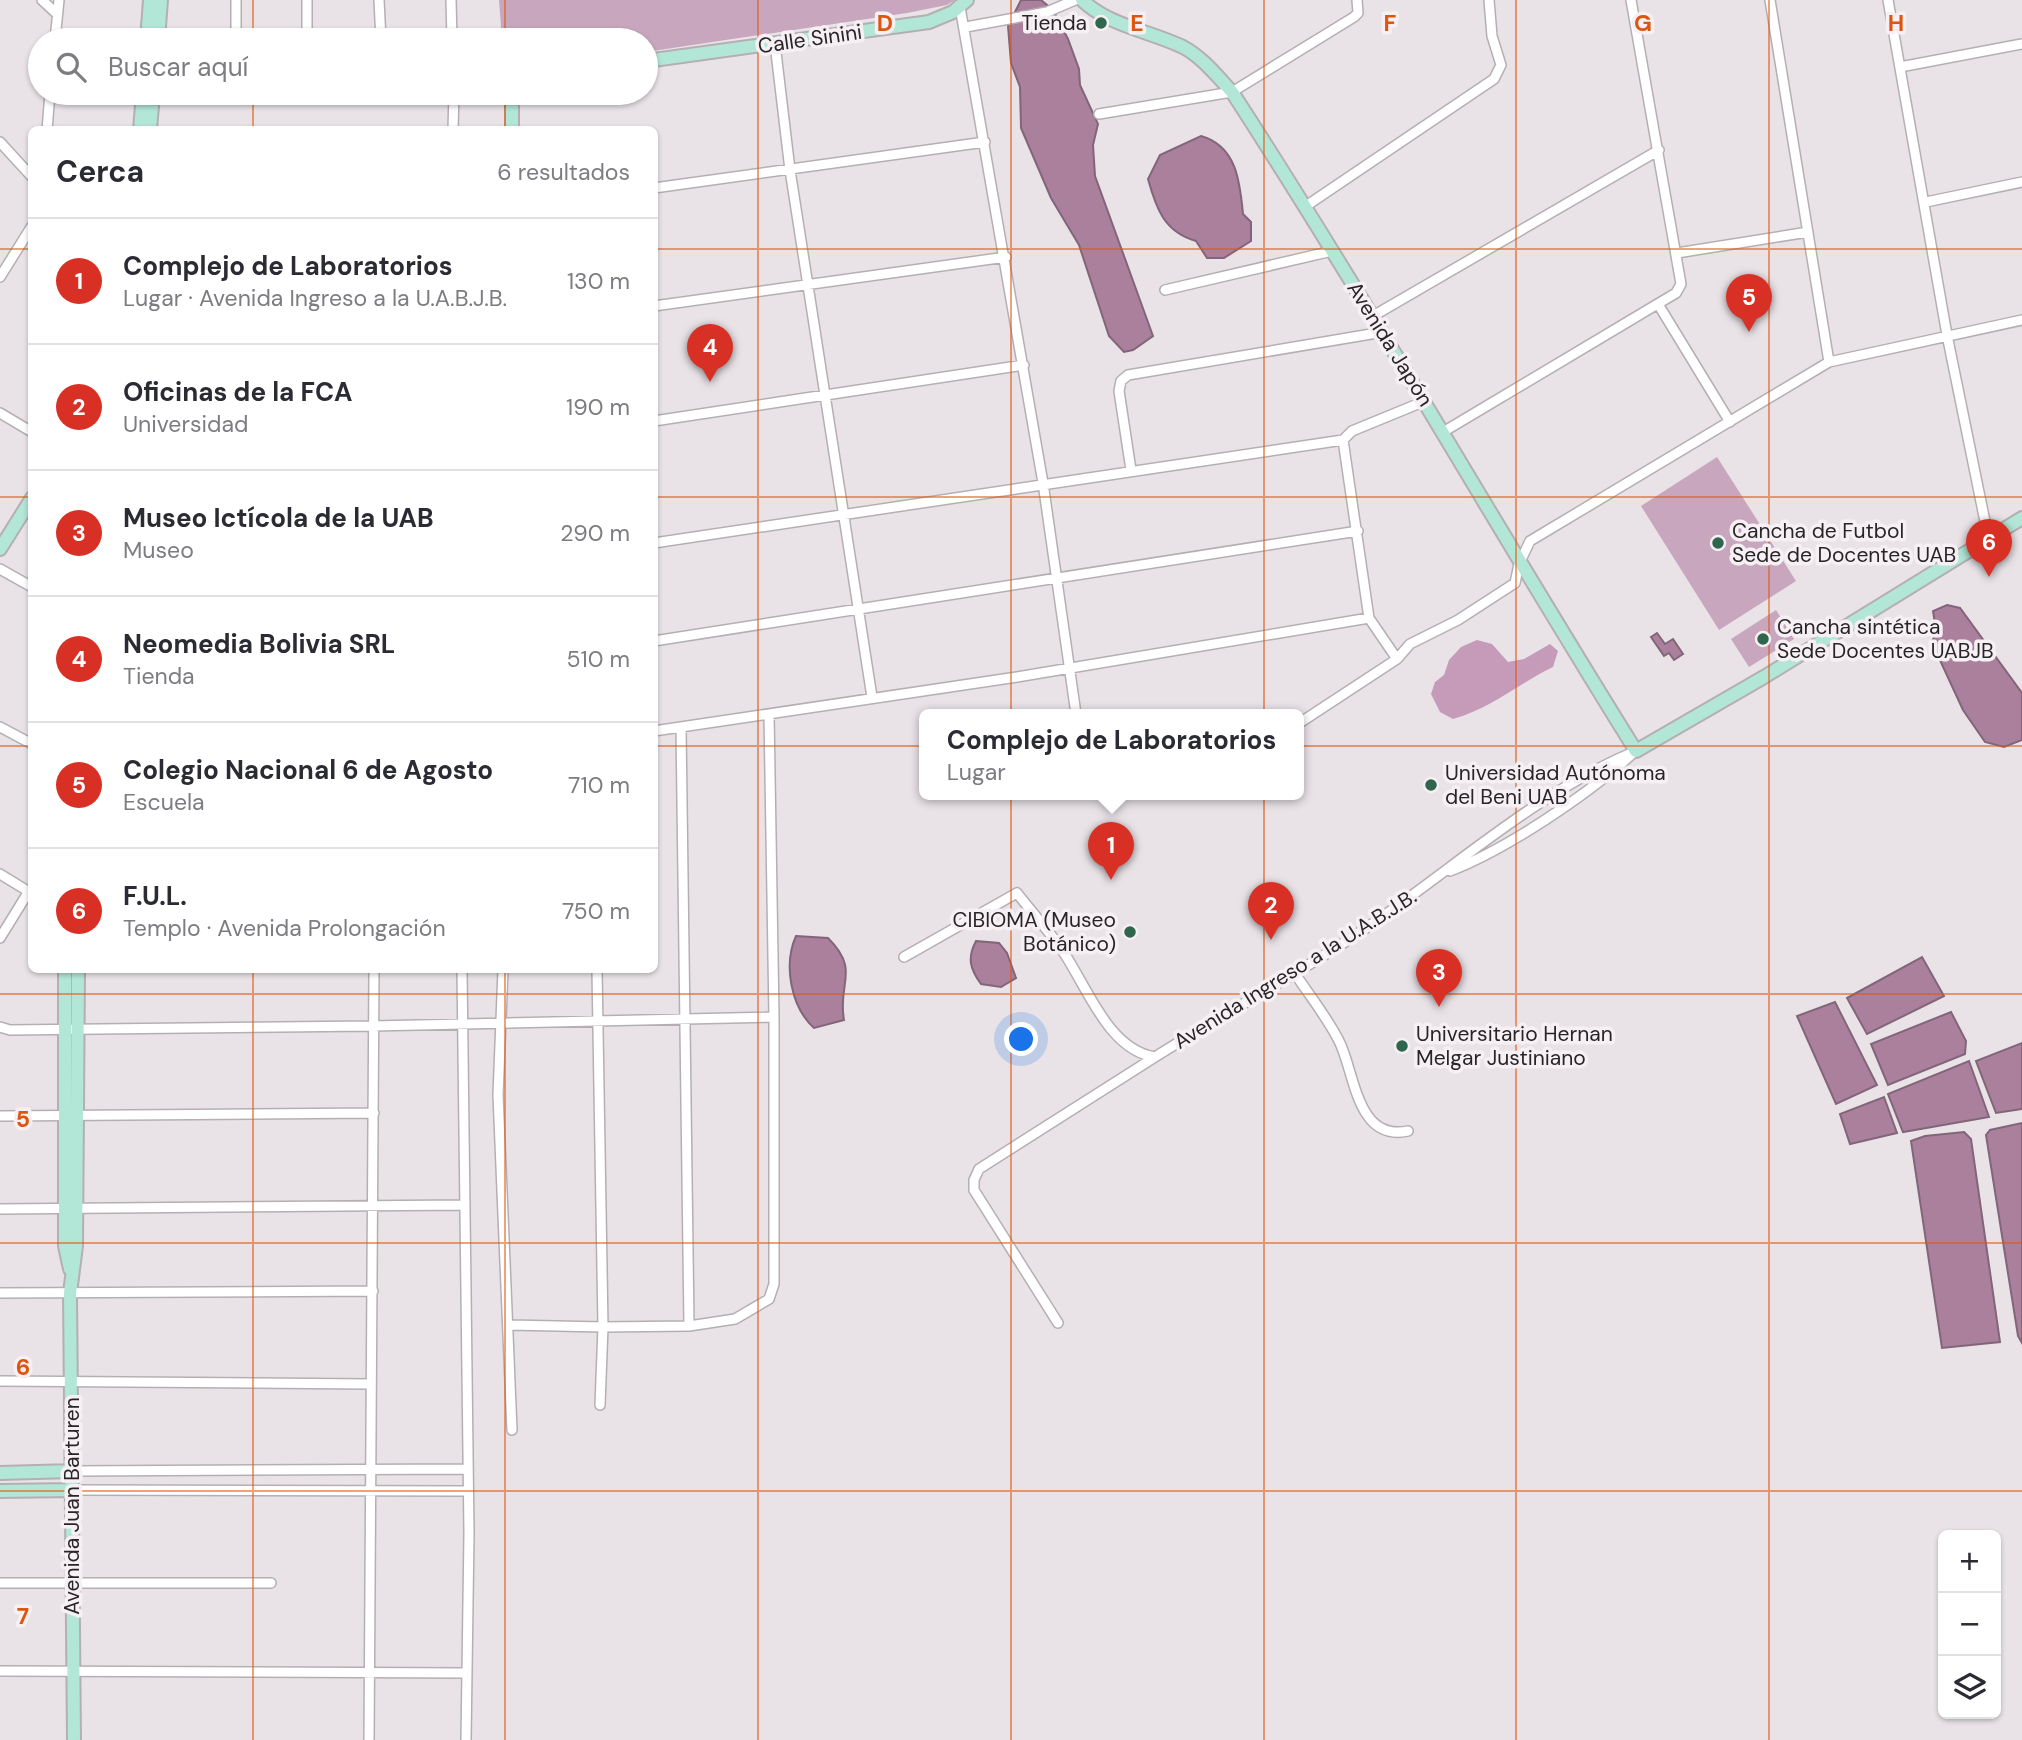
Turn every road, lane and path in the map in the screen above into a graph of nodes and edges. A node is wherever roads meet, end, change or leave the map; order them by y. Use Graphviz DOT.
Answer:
graph roads {
  1 [pos="43,0"];
  2 [pos="59,0"];
  3 [pos="150,0"];
  4 [pos="161,0"];
  5 [pos="236,0"];
  6 [pos="307,0"];
  7 [pos="379,0"];
  8 [pos="452,0"];
  9 [pos="1075,0"];
  10 [pos="1082,0"];
  11 [pos="1357,0"];
  12 [pos="1489,0"];
  13 [pos="1631,0"];
  14 [pos="1770,0"];
  15 [pos="1888,0"];
  16 [pos="964,4"];
  17 [pos="57,14"];
  18 [pos="966,27"];
  19 [pos="56,28"];
  20 [pos="148,28"];
  21 [pos="159,28"];
  22 [pos="236,28"];
  23 [pos="307,28"];
  24 [pos="380,28"];
  25 [pos="453,28"];
  26 [pos="775,44"];
  27 [pos="2022,44"];
  28 [pos="658,59"];
  29 [pos="1900,67"];
  30 [pos="1232,92"];
  31 [pos="49,105"];
  32 [pos="142,105"];
  33 [pos="152,105"];
  34 [pos="454,105"];
  35 [pos="512,105"];
  36 [pos="1100,114"];
  37 [pos="47,126"];
  38 [pos="140,126"];
  39 [pos="150,126"];
  40 [pos="453,126"];
  41 [pos="512,126"];
  42 [pos="0,142"];
  43 [pos="985,142"];
  44 [pos="1659,150"];
  45 [pos="790,170"];
  46 [pos="28,173"];
  47 [pos="2022,182"];
  48 [pos="658,187"];
  49 [pos="1926,202"];
  50 [pos="1307,206"];
  51 [pos="28,231"];
  52 [pos="1808,232"];
  53 [pos="1332,251"];
  54 [pos="1677,253"];
  55 [pos="1006,257"];
  56 [pos="3,265"];
  57 [pos="0,277"];
  58 [pos="808,285"];
  59 [pos="1165,290"];
  60 [pos="1658,304"];
  61 [pos="658,305"];
  62 [pos="1373,317"];
  63 [pos="2022,320"];
  64 [pos="1383,332"];
  65 [pos="1947,335"];
  66 [pos="1829,362"];
  67 [pos="1024,365"];
  68 [pos="827,397"];
  69 [pos="1425,401"];
  70 [pos="0,413"];
  71 [pos="658,420"];
  72 [pos="1730,422"];
  73 [pos="28,430"];
  74 [pos="1443,432"];
  75 [pos="1343,440"];
  76 [pos="1131,470"];
  77 [pos="1043,483"];
  78 [pos="28,504"];
  79 [pos="843,513"];
  80 [pos="2022,518"];
  81 [pos="1358,531"];
  82 [pos="1989,541"];
  83 [pos="658,542"];
  84 [pos="0,549"];
  85 [pos="1519,564"];
  86 [pos="0,569"];
  87 [pos="1058,579"];
  88 [pos="28,585"];
  89 [pos="859,611"];
  90 [pos="1369,618"];
  91 [pos="658,640"];
  92 [pos="1397,659"];
  93 [pos="1069,668"];
  94 [pos="872,697"];
  95 [pos="1075,709"];
  96 [pos="769,713"];
  97 [pos="1304,720"];
  98 [pos="0,727"];
  99 [pos="681,727"];
  100 [pos="658,730"];
  101 [pos="28,742"];
  102 [pos="1636,751"];
  103 [pos="1445,873"];
  104 [pos="0,874"];
  105 [pos="28,891"];
  106 [pos="28,895"];
  107 [pos="0,938"];
  108 [pos="904,957"];
  109 [pos="1294,972"];
  110 [pos="65,973"];
  111 [pos="78,973"];
  112 [pos="374,973"];
  113 [pos="462,973"];
  114 [pos="503,973"];
  115 [pos="597,973"];
  116 [pos="774,1017"];
  117 [pos="686,1020"];
  118 [pos="598,1021"];
  119 [pos="503,1023"];
  120 [pos="462,1025"];
  121 [pos="372,1026"];
  122 [pos="0,1027"];
  123 [pos="70,1029"];
  124 [pos="1155,1056"];
  125 [pos="374,1113"];
  126 [pos="71,1114"];
  127 [pos="0,1116"];
  128 [pos="1408,1131"];
  129 [pos="374,1203"];
  130 [pos="463,1205"];
  131 [pos="70,1207"];
  132 [pos="0,1209"];
  133 [pos="373,1291"];
  134 [pos="0,1293"];
  135 [pos="70,1293"];
  136 [pos="1058,1323"];
  137 [pos="510,1325"];
  138 [pos="688,1326"];
  139 [pos="603,1327"];
  140 [pos="72,1380"];
  141 [pos="0,1381"];
  142 [pos="370,1384"];
  143 [pos="600,1405"];
  144 [pos="512,1430"];
  145 [pos="371,1468"];
  146 [pos="468,1469"];
  147 [pos="73,1471"];
  148 [pos="0,1473"];
  149 [pos="73,1490"];
  150 [pos="371,1490"];
  151 [pos="0,1491"];
  152 [pos="468,1491"];
  153 [pos="0,1583"];
  154 [pos="271,1583"];
  155 [pos="72,1584"];
  156 [pos="0,1671"];
  157 [pos="72,1672"];
  158 [pos="370,1672"];
  159 [pos="465,1673"];
  160 [pos="74,1740"];
  161 [pos="369,1740"];
  162 [pos="466,1740"];
  1 -- 17 [label="street"];
  2 -- 17 [label="street"];
  3 -- 20 [label="street"];
  4 -- 21 [label="street"];
  5 -- 22 [label="street"];
  6 -- 23 [label="street"];
  7 -- 24 [label="street"];
  8 -- 25 [label="street"];
  9 -- 18 [label="street"];
  10 -- 30 [label="street, Avenida Japón"];
  11 -- 30 [label="street"];
  12 -- 50 [label="street"];
  13 -- 44 [label="street"];
  14 -- 52 [label="street"];
  15 -- 29 [label="street"];
  16 -- 18 [label="street"];
  16 -- 26 [label="street, Calle Sinini"];
  17 -- 19 [label="street"];
  18 -- 43 [label="street"];
  26 -- 28 [label="street, Calle Sinini"];
  26 -- 45 [label="street"];
  27 -- 29 [label="street"];
  29 -- 49 [label="street"];
  30 -- 36 [label="street"];
  30 -- 50 [label="street, Avenida Japón"];
  31 -- 37 [label="street"];
  32 -- 38 [label="street"];
  33 -- 39 [label="street"];
  34 -- 40 [label="street"];
  35 -- 41 [label="street"];
  42 -- 46 [label="street"];
  43 -- 45 [label="street"];
  43 -- 55 [label="street"];
  44 -- 54 [label="street"];
  44 -- 62 [label="street"];
  45 -- 48 [label="street"];
  45 -- 58 [label="street"];
  47 -- 49 [label="street"];
  49 -- 65 [label="street"];
  50 -- 53 [label="street, Avenida Japón"];
  51 -- 56 [label="street"];
  52 -- 54 [label="street"];
  52 -- 66 [label="street"];
  53 -- 59 [label="street"];
  53 -- 62 [label="street, Avenida Japón"];
  54 -- 60 [label="street"];
  55 -- 58 [label="street"];
  55 -- 67 [label="street"];
  56 -- 57 [label="street"];
  58 -- 61 [label="street"];
  58 -- 68 [label="street"];
  60 -- 72 [label="street"];
  60 -- 74 [label="street"];
  62 -- 64 [label="street, Avenida Japón"];
  63 -- 65 [label="street"];
  64 -- 69 [label="street, Avenida Japón"];
  64 -- 76 [label="street"];
  65 -- 66 [label="street"];
  65 -- 82 [label="street"];
  66 -- 72 [label="street"];
  67 -- 68 [label="street"];
  67 -- 77 [label="street"];
  68 -- 71 [label="street"];
  68 -- 79 [label="street"];
  69 -- 74 [label="street, Avenida Japón"];
  69 -- 75 [label="street"];
  70 -- 73 [label="street"];
  72 -- 85 [label="street"];
  74 -- 85 [label="street, Avenida Japón"];
  75 -- 76 [label="street"];
  75 -- 81 [label="street"];
  76 -- 77 [label="street"];
  77 -- 79 [label="street"];
  77 -- 87 [label="street"];
  78 -- 84 [label="street"];
  79 -- 83 [label="street"];
  79 -- 89 [label="street"];
  80 -- 82 [label="street"];
  81 -- 87 [label="street"];
  81 -- 90 [label="street"];
  82 -- 102 [label="street"];
  85 -- 92 [label="street"];
  85 -- 102 [label="street, Avenida Japón"];
  86 -- 88 [label="street"];
  87 -- 89 [label="street"];
  87 -- 93 [label="street"];
  89 -- 91 [label="street"];
  89 -- 94 [label="street"];
  90 -- 92 [label="street"];
  90 -- 93 [label="street"];
  92 -- 97 [label="street"];
  93 -- 94 [label="street"];
  93 -- 95 [label="street"];
  94 -- 96 [label="street"];
  96 -- 99 [label="street"];
  96 -- 116 [label="street"];
  98 -- 101 [label="street"];
  99 -- 100 [label="street"];
  99 -- 117 [label="street"];
  102 -- 103 [label="street, Avenida Ingreso a la U.A.B.J.B."];
  102 -- 103 [label="street, Avenida Ingreso a la U.A.B.J.B."];
  103 -- 109 [label="street, Avenida Ingreso a la U.A.B.J.B."];
  104 -- 105 [label="street"];
  106 -- 107 [label="street"];
  108 -- 124 [label="street, Avenida Ingreso a la U.A.B.J.B."];
  109 -- 124 [label="street, Avenida Ingreso a la U.A.B.J.B."];
  109 -- 128 [label="street"];
  110 -- 123 [label="street, Avenida Juan Barturen"];
  111 -- 123 [label="street, Avenida Juan Barturen"];
  112 -- 121 [label="street"];
  113 -- 120 [label="street"];
  114 -- 119 [label="street"];
  115 -- 118 [label="street"];
  116 -- 117 [label="street"];
  116 -- 138 [label="street"];
  117 -- 118 [label="street"];
  117 -- 138 [label="street"];
  118 -- 119 [label="street"];
  118 -- 139 [label="street"];
  119 -- 120 [label="street"];
  119 -- 137 [label="street"];
  120 -- 121 [label="street"];
  120 -- 130 [label="street"];
  121 -- 123 [label="street"];
  121 -- 125 [label="street"];
  122 -- 123 [label="street"];
  123 -- 126 [label="street, Avenida Juan Barturen"];
  124 -- 136 [label="street"];
  125 -- 126 [label="street"];
  125 -- 129 [label="street"];
  126 -- 127 [label="street"];
  126 -- 131 [label="street, Avenida Juan Barturen"];
  129 -- 130 [label="street"];
  129 -- 131 [label="street"];
  129 -- 133 [label="street"];
  130 -- 146 [label="street"];
  131 -- 132 [label="street"];
  131 -- 135 [label="street, Avenida Juan Barturen"];
  133 -- 135 [label="street"];
  133 -- 142 [label="street"];
  134 -- 135 [label="street"];
  135 -- 140 [label="street, Avenida Juan Barturen"];
  137 -- 139 [label="street"];
  137 -- 144 [label="street"];
  138 -- 139 [label="street"];
  139 -- 143 [label="street"];
  140 -- 141 [label="street"];
  140 -- 142 [label="street"];
  140 -- 147 [label="street, Avenida Juan Barturen"];
  142 -- 145 [label="street"];
  145 -- 146 [label="street"];
  145 -- 147 [label="street"];
  145 -- 150 [label="street"];
  146 -- 152 [label="street"];
  147 -- 148 [label="street"];
  147 -- 149 [label="street, Avenida Juan Barturen"];
  149 -- 150 [label="street"];
  149 -- 151 [label="street"];
  149 -- 155 [label="street, Avenida Juan Barturen"];
  150 -- 152 [label="street"];
  150 -- 158 [label="street"];
  152 -- 159 [label="street"];
  153 -- 155 [label="street"];
  154 -- 155 [label="street"];
  155 -- 157 [label="street, Avenida Juan Barturen"];
  156 -- 157 [label="street"];
  157 -- 158 [label="street"];
  157 -- 160 [label="street, Avenida Juan Barturen"];
  158 -- 159 [label="street"];
  158 -- 161 [label="street"];
  159 -- 162 [label="street"];
}
